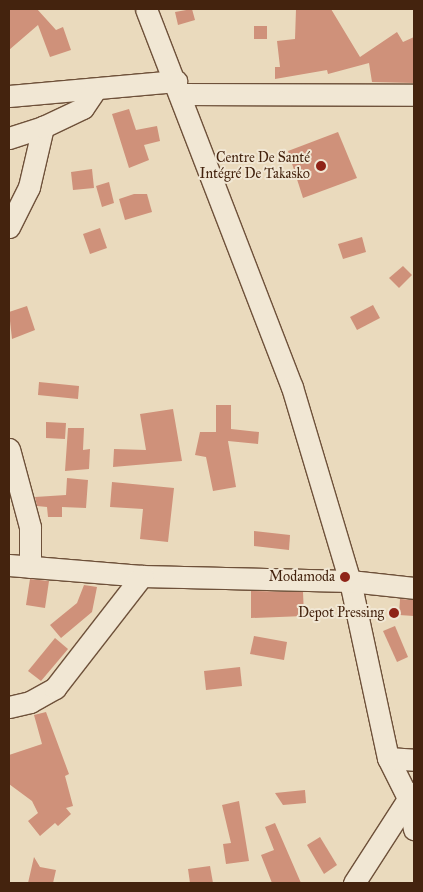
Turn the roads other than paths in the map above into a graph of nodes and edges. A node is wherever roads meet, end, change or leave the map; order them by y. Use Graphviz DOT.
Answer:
graph roads {
  1 [pos="146,9"];
  2 [pos="178,88"];
  3 [pos="96,89"];
  4 [pos="414,94"];
  5 [pos="9,96"];
  6 [pos="43,126"];
  7 [pos="9,138"];
  8 [pos="9,227"];
  9 [pos="9,449"];
  10 [pos="19,566"];
  11 [pos="142,576"];
  12 [pos="350,581"];
  13 [pos="414,588"];
  14 [pos="9,707"];
  15 [pos="388,758"];
  16 [pos="414,760"];
  17 [pos="411,794"];
  18 [pos="414,829"];
  19 [pos="354,883"];
  1 -- 2 [label="street"];
  2 -- 3 [label="street"];
  2 -- 4 [label="street"];
  2 -- 12 [label="street"];
  3 -- 5 [label="street"];
  3 -- 6 [label="street"];
  6 -- 7 [label="street"];
  6 -- 8 [label="street"];
  9 -- 10 [label="street"];
  10 -- 11 [label="street"];
  11 -- 12 [label="street"];
  11 -- 14 [label="street"];
  12 -- 13 [label="street"];
  12 -- 15 [label="street"];
  15 -- 16 [label="street"];
  15 -- 17 [label="street"];
  17 -- 18 [label="street"];
  17 -- 19 [label="street"];
}
